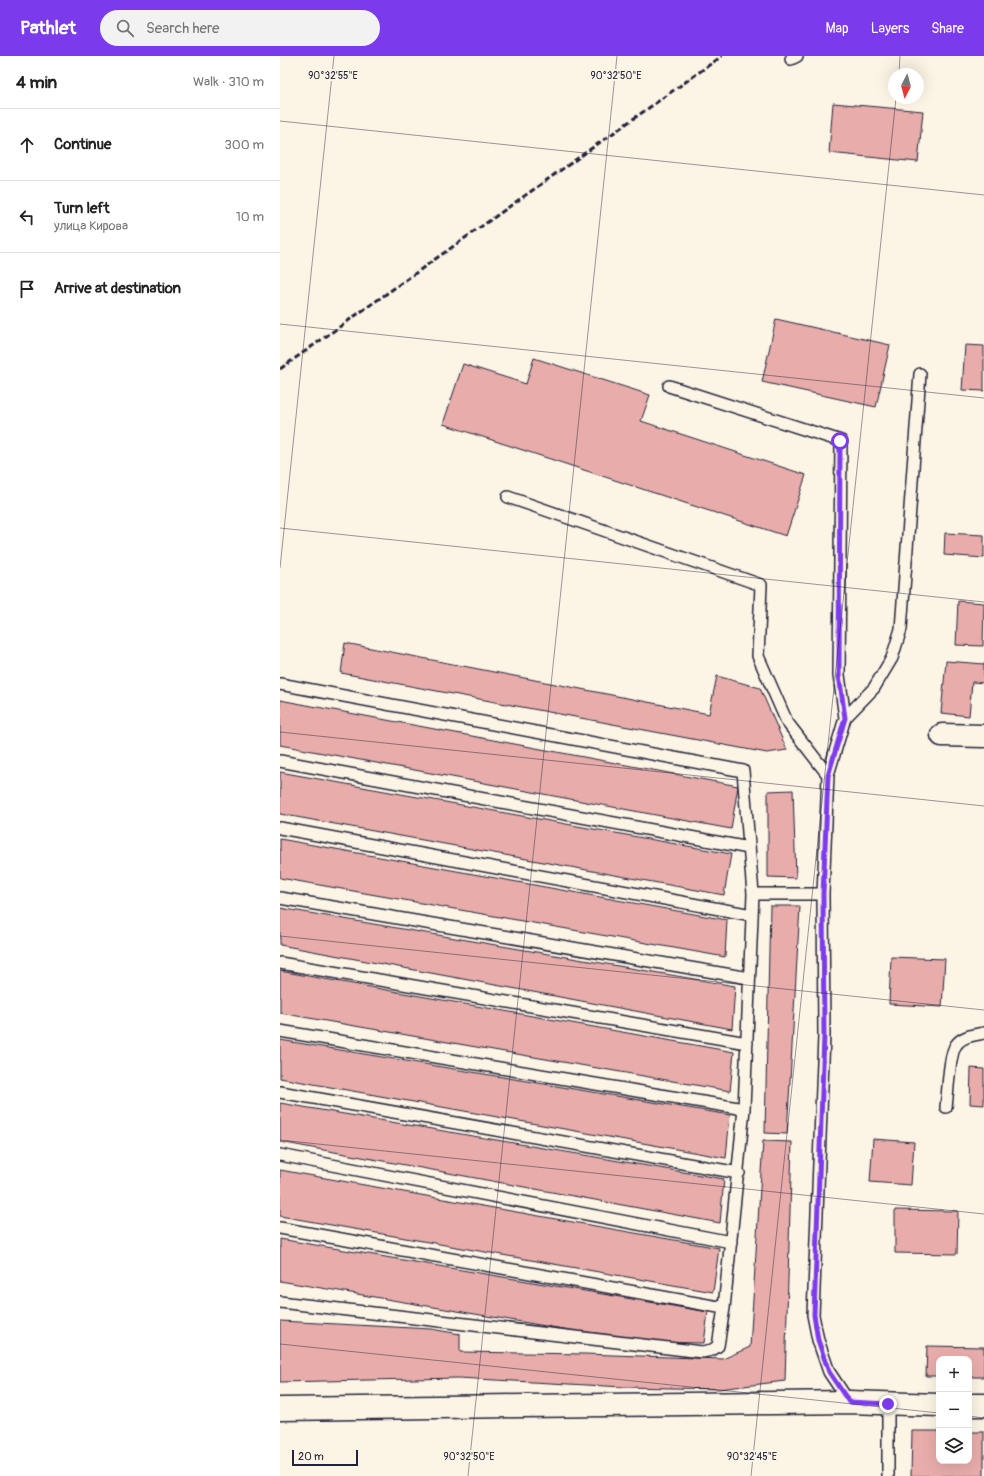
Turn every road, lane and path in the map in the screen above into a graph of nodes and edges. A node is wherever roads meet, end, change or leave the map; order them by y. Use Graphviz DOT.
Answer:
graph roads {
  1 [pos="920,374"];
  2 [pos="669,386"];
  3 [pos="508,497"];
  4 [pos="280,684"];
  5 [pos="845,718"];
  6 [pos="942,735"];
  7 [pos="984,736"];
  8 [pos="280,762"];
  9 [pos="828,776"];
  10 [pos="280,828"];
  11 [pos="749,848"];
  12 [pos="753,894"];
  13 [pos="823,894"];
  14 [pos="280,898"];
  15 [pos="752,915"];
  16 [pos="280,963"];
  17 [pos="749,978"];
  18 [pos="280,1031"];
  19 [pos="984,1033"];
  20 [pos="747,1043"];
  21 [pos="280,1092"];
  22 [pos="946,1107"];
  23 [pos="744,1109"];
  24 [pos="280,1155"];
  25 [pos="739,1173"];
  26 [pos="280,1228"];
  27 [pos="731,1242"];
  28 [pos="280,1302"];
  29 [pos="724,1308"];
  30 [pos="849,1402"];
  31 [pos="888,1404"];
  32 [pos="936,1404"];
  33 [pos="972,1405"];
  34 [pos="984,1405"];
  35 [pos="280,1409"];
  36 [pos="888,1476"];
  1 -- 5 [label="lane"];
  2 -- 5 [label="lane"];
  3 -- 9 [label="lane"];
  4 -- 11 [label="lane"];
  5 -- 9 [label="lane"];
  6 -- 7 [label="street"];
  8 -- 11 [label="lane"];
  9 -- 13 [label="lane"];
  10 -- 15 [label="lane"];
  11 -- 12 [label="lane"];
  12 -- 13 [label="lane"];
  12 -- 15 [label="lane"];
  13 -- 30 [label="lane"];
  14 -- 17 [label="lane"];
  15 -- 17 [label="lane"];
  16 -- 20 [label="lane"];
  17 -- 20 [label="lane"];
  18 -- 23 [label="lane"];
  19 -- 22 [label="lane"];
  20 -- 23 [label="lane"];
  21 -- 25 [label="lane"];
  23 -- 25 [label="lane"];
  24 -- 27 [label="lane"];
  25 -- 27 [label="lane"];
  26 -- 29 [label="lane"];
  27 -- 29 [label="lane"];
  28 -- 29 [label="lane"];
  30 -- 31 [label="street"];
  30 -- 35 [label="street"];
  31 -- 32 [label="street"];
  31 -- 36 [label="lane"];
  33 -- 34 [label="street"];
}
